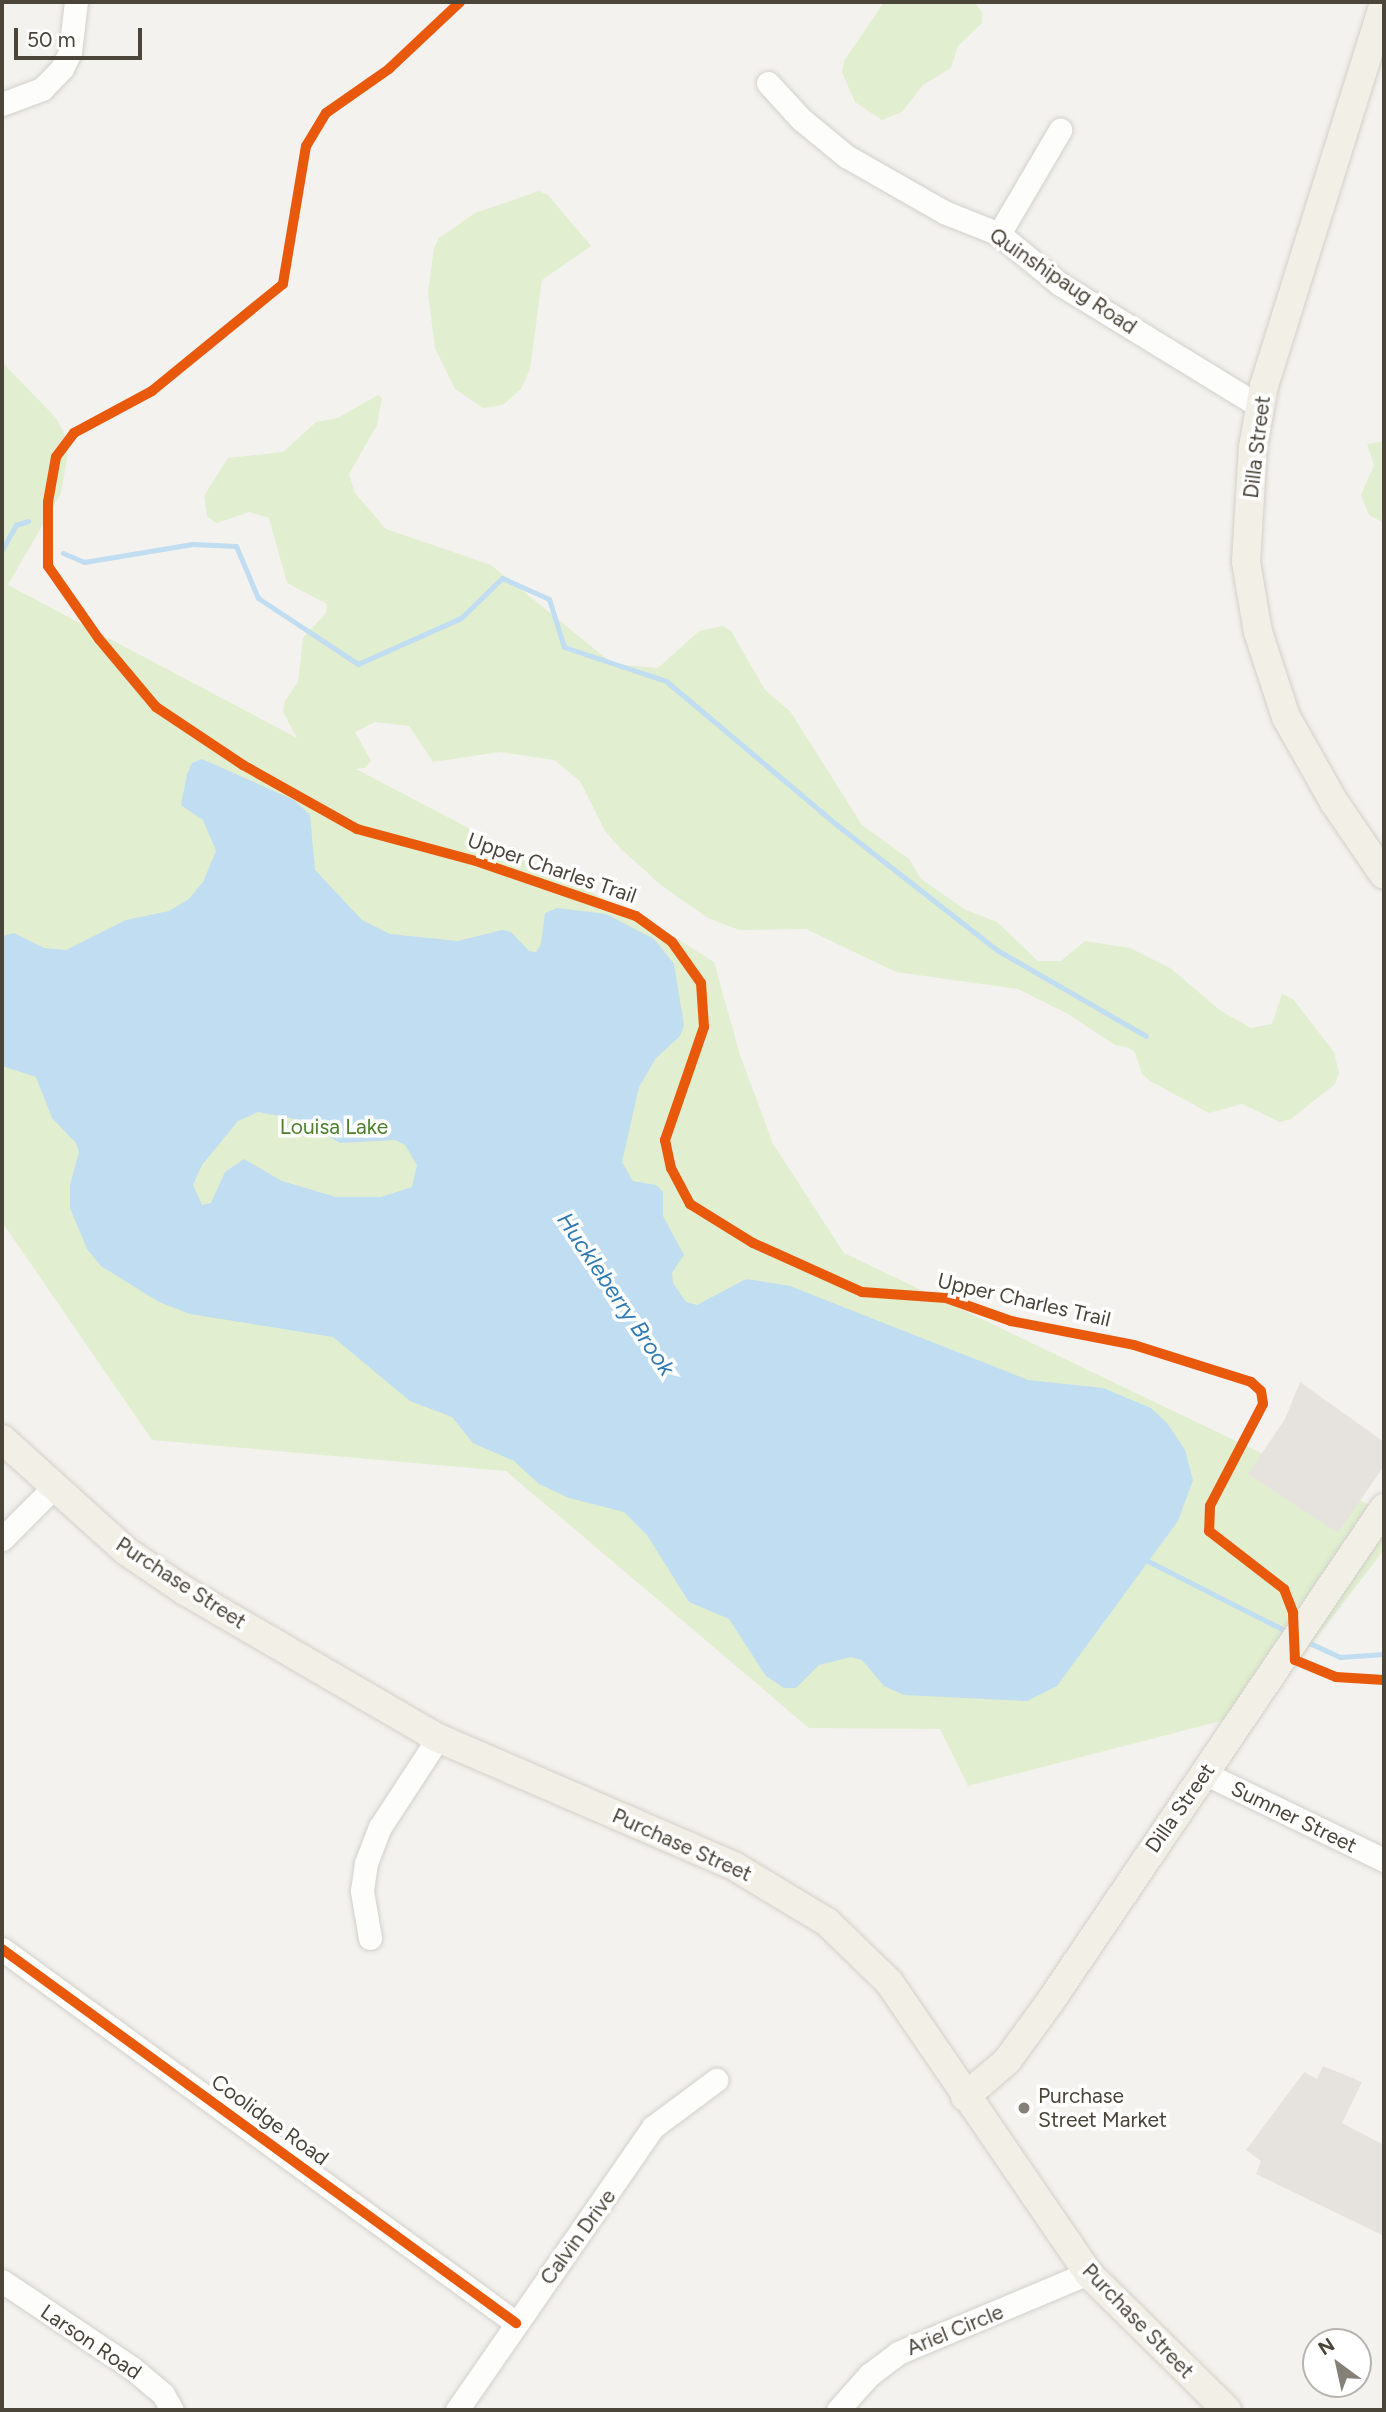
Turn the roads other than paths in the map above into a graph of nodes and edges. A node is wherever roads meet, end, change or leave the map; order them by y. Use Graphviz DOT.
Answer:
graph roads {
  1 [pos="76,2"];
  2 [pos="1384,3"];
  3 [pos="768,83"];
  4 [pos="2,104"];
  5 [pos="1060,130"];
  6 [pos="999,234"];
  7 [pos="1259,406"];
  8 [pos="1384,875"];
  9 [pos="2,1439"];
  10 [pos="53,1488"];
  11 [pos="1384,1508"];
  12 [pos="2,1539"];
  13 [pos="438,1738"];
  14 [pos="1204,1773"];
  15 [pos="1384,1860"];
  16 [pos="370,1938"];
  17 [pos="2,1949"];
  18 [pos="716,2080"];
  19 [pos="965,2097"];
  20 [pos="1087,2273"];
  21 [pos="2,2281"];
  22 [pos="516,2323"];
  23 [pos="172,2410"];
  24 [pos="457,2410"];
  25 [pos="838,2410"];
  26 [pos="1227,2410"];
  1 -- 4 [label="street"];
  2 -- 7 [label="main road, Dilla Street"];
  3 -- 6 [label="street, Quinshipaug Road"];
  5 -- 6 [label="street"];
  6 -- 7 [label="street, Quinshipaug Road"];
  7 -- 8 [label="main road, Dilla Street"];
  9 -- 10 [label="main road, Purchase Street"];
  10 -- 12 [label="street"];
  10 -- 13 [label="main road, Purchase Street"];
  11 -- 14 [label="main road, Dilla Street"];
  13 -- 16 [label="street"];
  13 -- 19 [label="main road, Purchase Street"];
  14 -- 15 [label="street, Sumner Street"];
  14 -- 19 [label="main road, Dilla Street"];
  17 -- 22 [label="street, Coolidge Road"];
  18 -- 22 [label="street, Calvin Drive"];
  19 -- 20 [label="main road, Purchase Street"];
  20 -- 25 [label="street, Ariel Circle"];
  20 -- 26 [label="main road, Purchase Street"];
  21 -- 23 [label="street, Larson Road"];
  22 -- 24 [label="street, Calvin Drive"];
}
